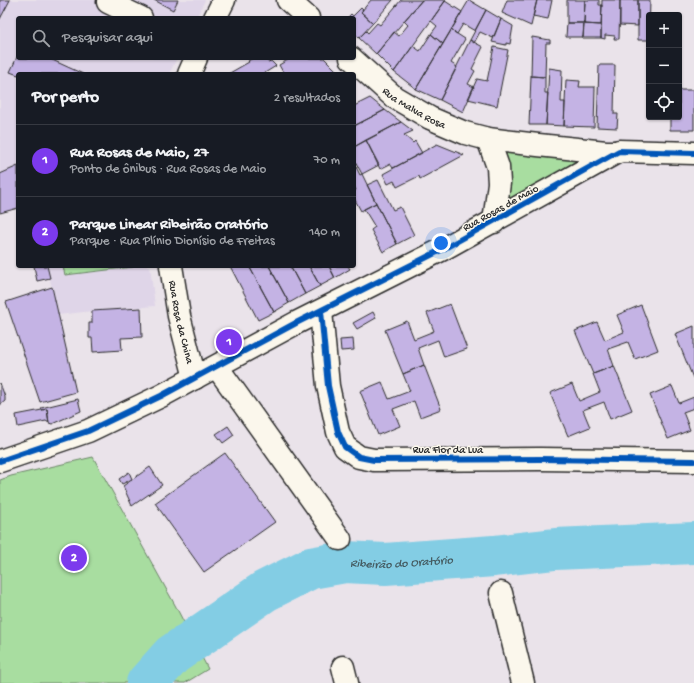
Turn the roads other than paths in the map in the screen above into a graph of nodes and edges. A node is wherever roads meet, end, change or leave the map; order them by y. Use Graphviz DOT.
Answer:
graph roads {
  1 [pos="224,0"];
  2 [pos="288,0"];
  3 [pos="108,2"];
  4 [pos="137,16"];
  5 [pos="216,16"];
  6 [pos="306,16"];
  7 [pos="195,60"];
  8 [pos="353,60"];
  9 [pos="190,72"];
  10 [pos="488,138"];
  11 [pos="619,152"];
  12 [pos="694,153"];
  13 [pos="494,222"];
  14 [pos="171,268"];
  15 [pos="321,311"];
  16 [pos="217,367"];
  17 [pos="195,378"];
  18 [pos="0,461"];
  19 [pos="694,461"];
  20 [pos="340,539"];
  21 [pos="501,593"];
  22 [pos="523,683"];
  1 -- 5 [label="street"];
  2 -- 6 [label="street"];
  3 -- 4 [label="street"];
  7 -- 9 [label="street"];
  8 -- 10 [label="street, Rua Malva Rosa"];
  10 -- 11 [label="street, Rua Malva Rosa"];
  10 -- 13 [label="street"];
  11 -- 12 [label="street"];
  11 -- 13 [label="street, Rua Rosas de Maio"];
  13 -- 15 [label="street, Rua Rosas de Maio"];
  14 -- 17 [label="street, Rua Rosa da China"];
  15 -- 16 [label="street, Rua Rosas de Maio"];
  15 -- 19 [label="street, Rua Flor da Lua"];
  16 -- 17 [label="street, Rua Rosas de Maio"];
  16 -- 20 [label="street"];
  17 -- 18 [label="street, Rua Rosas de Maio"];
  21 -- 22 [label="street"];
}
